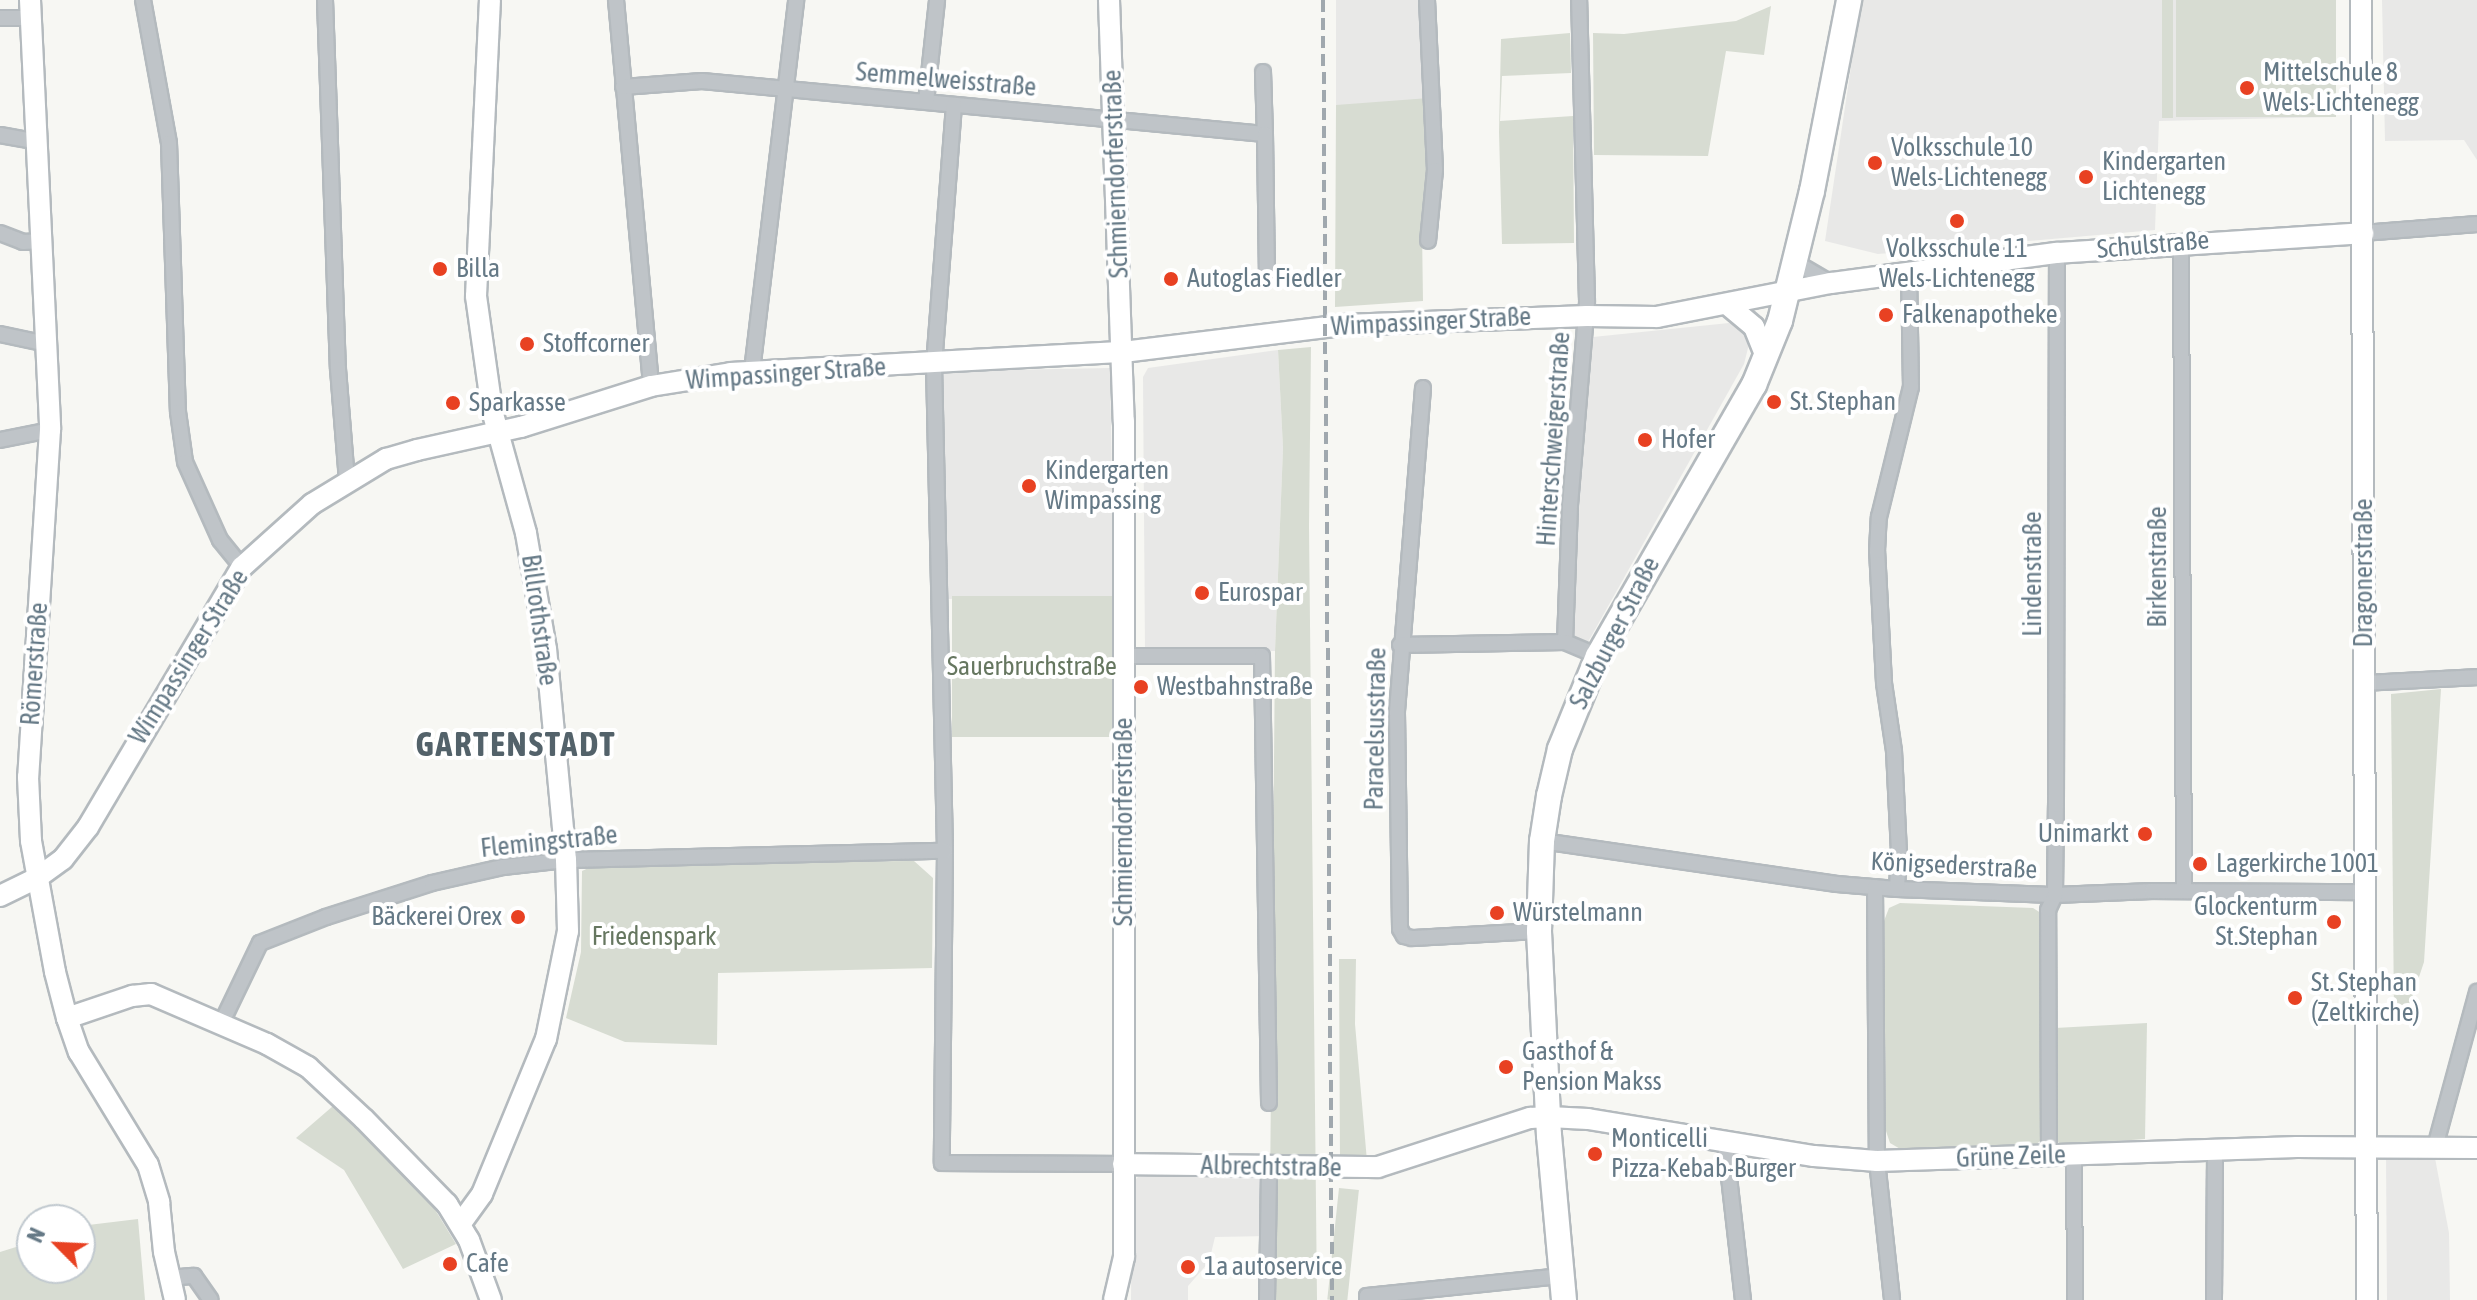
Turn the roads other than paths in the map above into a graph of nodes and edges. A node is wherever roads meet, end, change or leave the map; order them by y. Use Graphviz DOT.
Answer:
graph roads {
  1 [pos="143,0"];
  2 [pos="325,0"];
  3 [pos="490,0"];
  4 [pos="616,0"];
  5 [pos="796,0"];
  6 [pos="937,0"];
  7 [pos="1109,0"];
  8 [pos="1427,0"];
  9 [pos="1579,0"];
  10 [pos="1849,0"];
  11 [pos="2361,0"];
  12 [pos="31,9"];
  13 [pos="0,18"];
  14 [pos="1263,72"];
  15 [pos="623,87"];
  16 [pos="786,89"];
  17 [pos="926,102"];
  18 [pos="954,105"];
  19 [pos="1113,119"];
  20 [pos="1265,134"];
  21 [pos="0,135"];
  22 [pos="38,142"];
  23 [pos="2477,224"];
  24 [pos="0,233"];
  25 [pos="2363,233"];
  26 [pos="43,241"];
  27 [pos="1428,241"];
  28 [pos="2181,242"];
  29 [pos="2057,253"];
  30 [pos="1795,262"];
  31 [pos="1909,271"];
  32 [pos="1267,274"];
  33 [pos="1831,283"];
  34 [pos="1788,292"];
  35 [pos="1728,305"];
  36 [pos="1587,316"];
  37 [pos="0,334"];
  38 [pos="47,344"];
  39 [pos="1123,352"];
  40 [pos="1766,357"];
  41 [pos="934,365"];
  42 [pos="752,371"];
  43 [pos="651,386"];
  44 [pos="1423,388"];
  45 [pos="50,430"];
  46 [pos="498,432"];
  47 [pos="0,440"];
  48 [pos="347,481"];
  49 [pos="242,567"];
  50 [pos="1565,642"];
  51 [pos="1400,645"];
  52 [pos="1124,656"];
  53 [pos="1598,656"];
  54 [pos="2477,677"];
  55 [pos="2364,683"];
  56 [pos="1542,841"];
  57 [pos="945,851"];
  58 [pos="566,860"];
  59 [pos="37,878"];
  60 [pos="1875,887"];
  61 [pos="1897,889"];
  62 [pos="2184,891"];
  63 [pos="2367,892"];
  64 [pos="2055,895"];
  65 [pos="0,896"];
  66 [pos="1539,931"];
  67 [pos="2477,992"];
  68 [pos="67,1018"];
  69 [pos="221,1024"];
  70 [pos="1269,1103"];
  71 [pos="1549,1117"];
  72 [pos="1725,1142"];
  73 [pos="2368,1147"];
  74 [pos="2435,1147"];
  75 [pos="2477,1148"];
  76 [pos="2215,1149"];
  77 [pos="2074,1155"];
  78 [pos="2049,1156"];
  79 [pos="1877,1161"];
  80 [pos="1123,1164"];
  81 [pos="1269,1168"];
  82 [pos="461,1223"];
  83 [pos="169,1278"];
  84 [pos="1563,1288"];
  85 [pos="175,1300"];
  86 [pos="211,1300"];
  87 [pos="491,1300"];
  88 [pos="1114,1300"];
  89 [pos="1267,1300"];
  90 [pos="1367,1300"];
  91 [pos="1743,1300"];
  92 [pos="1892,1300"];
  93 [pos="2075,1300"];
  94 [pos="2214,1300"];
  95 [pos="2367,1300"];
  1 -- 49 [label="street"];
  2 -- 48 [label="street"];
  3 -- 46 [label="street, Billrothstraße"];
  4 -- 15 [label="street"];
  5 -- 16 [label="street"];
  6 -- 17 [label="street"];
  7 -- 19 [label="street, Schmierndorferstraße"];
  8 -- 27 [label="street"];
  9 -- 36 [label="street, Hinterschweigerstraße"];
  10 -- 30 [label="main road, Salzburger Straße"];
  11 -- 25 [label="street, Dragonerstraße"];
  12 -- 13 [label="street"];
  12 -- 22 [label="street, Römerstraße"];
  14 -- 20 [label="street"];
  15 -- 16 [label="street, Semmelweisstraße"];
  15 -- 43 [label="street"];
  16 -- 17 [label="street, Semmelweisstraße"];
  16 -- 42 [label="street"];
  17 -- 18 [label="street, Semmelweisstraße"];
  18 -- 19 [label="street, Semmelweisstraße"];
  18 -- 41 [label="street"];
  19 -- 20 [label="street, Semmelweisstraße"];
  19 -- 39 [label="street, Schmierndorferstraße"];
  20 -- 32 [label="street"];
  21 -- 22 [label="street"];
  22 -- 26 [label="street, Römerstraße"];
  23 -- 25 [label="street, Schulstraße"];
  24 -- 26 [label="street"];
  25 -- 28 [label="street, Schulstraße"];
  25 -- 55 [label="street, Dragonerstraße"];
  26 -- 38 [label="street, Römerstraße"];
  28 -- 29 [label="street, Schulstraße"];
  28 -- 62 [label="street, Birkenstraße"];
  29 -- 31 [label="street, Schulstraße"];
  29 -- 64 [label="street, Lindenstraße"];
  30 -- 33 [label="street"];
  30 -- 34 [label="main road, Salzburger Straße"];
  31 -- 33 [label="street, Schulstraße"];
  31 -- 61 [label="street"];
  33 -- 34 [label="street, Schulstraße"];
  34 -- 35 [label="street, Wimpassinger Straße"];
  34 -- 40 [label="main road, Salzburger Straße"];
  35 -- 36 [label="street, Wimpassinger Straße"];
  35 -- 40 [label="street"];
  36 -- 39 [label="street, Wimpassinger Straße"];
  36 -- 50 [label="street, Hinterschweigerstraße"];
  37 -- 38 [label="street"];
  38 -- 45 [label="street, Römerstraße"];
  39 -- 41 [label="street, Wimpassinger Straße"];
  39 -- 52 [label="street, Schmierndorferstraße"];
  40 -- 53 [label="main road, Salzburger Straße"];
  41 -- 42 [label="street, Wimpassinger Straße"];
  41 -- 57 [label="street"];
  42 -- 43 [label="street, Wimpassinger Straße"];
  43 -- 46 [label="street, Wimpassinger Straße"];
  44 -- 51 [label="street, Paracelsusstraße"];
  45 -- 47 [label="street"];
  45 -- 59 [label="street, Römerstraße"];
  46 -- 48 [label="street, Wimpassinger Straße"];
  46 -- 58 [label="street, Billrothstraße"];
  48 -- 49 [label="street, Wimpassinger Straße"];
  49 -- 59 [label="street, Wimpassinger Straße"];
  50 -- 51 [label="street"];
  50 -- 53 [label="street"];
  51 -- 66 [label="street, Paracelsusstraße"];
  52 -- 70 [label="street"];
  52 -- 80 [label="street, Schmierndorferstraße"];
  53 -- 56 [label="main road, Salzburger Straße"];
  54 -- 55 [label="street"];
  55 -- 63 [label="street, Dragonerstraße"];
  56 -- 60 [label="street, Königsederstraße"];
  56 -- 66 [label="main road, Salzburger Straße"];
  57 -- 58 [label="street, Flemingstraße"];
  57 -- 80 [label="street"];
  58 -- 69 [label="street, Flemingstraße"];
  58 -- 82 [label="street, Billrothstraße"];
  59 -- 65 [label="street, Wimpassinger Straße"];
  59 -- 68 [label="street, Römerstraße"];
  60 -- 61 [label="street, Königsederstraße"];
  60 -- 79 [label="street"];
  61 -- 64 [label="street, Königsederstraße"];
  62 -- 63 [label="street, Königsederstraße"];
  62 -- 64 [label="street, Königsederstraße"];
  63 -- 73 [label="street, Dragonerstraße"];
  64 -- 78 [label="street, Lindenstraße"];
  66 -- 71 [label="main road, Salzburger Straße"];
  67 -- 74 [label="street"];
  68 -- 69 [label="street"];
  68 -- 83 [label="street, Römerstraße"];
  69 -- 82 [label="street"];
  71 -- 72 [label="street, Grüne Zeile"];
  71 -- 81 [label="street, Albrechtstraße"];
  71 -- 84 [label="main road, Salzburger Straße"];
  72 -- 79 [label="street, Grüne Zeile"];
  72 -- 91 [label="street"];
  73 -- 74 [label="street, Grüne Zeile"];
  73 -- 76 [label="street, Grüne Zeile"];
  73 -- 95 [label="street, Dragonerstraße"];
  74 -- 75 [label="street, Grüne Zeile"];
  76 -- 77 [label="street, Grüne Zeile"];
  76 -- 94 [label="street"];
  77 -- 78 [label="street, Grüne Zeile"];
  77 -- 93 [label="street"];
  78 -- 79 [label="street, Grüne Zeile"];
  79 -- 92 [label="street"];
  80 -- 81 [label="street, Albrechtstraße"];
  80 -- 88 [label="street"];
  81 -- 89 [label="street"];
  82 -- 87 [label="street"];
  83 -- 85 [label="street, Römerstraße"];
  83 -- 86 [label="street"];
  84 -- 90 [label="street"];
}
